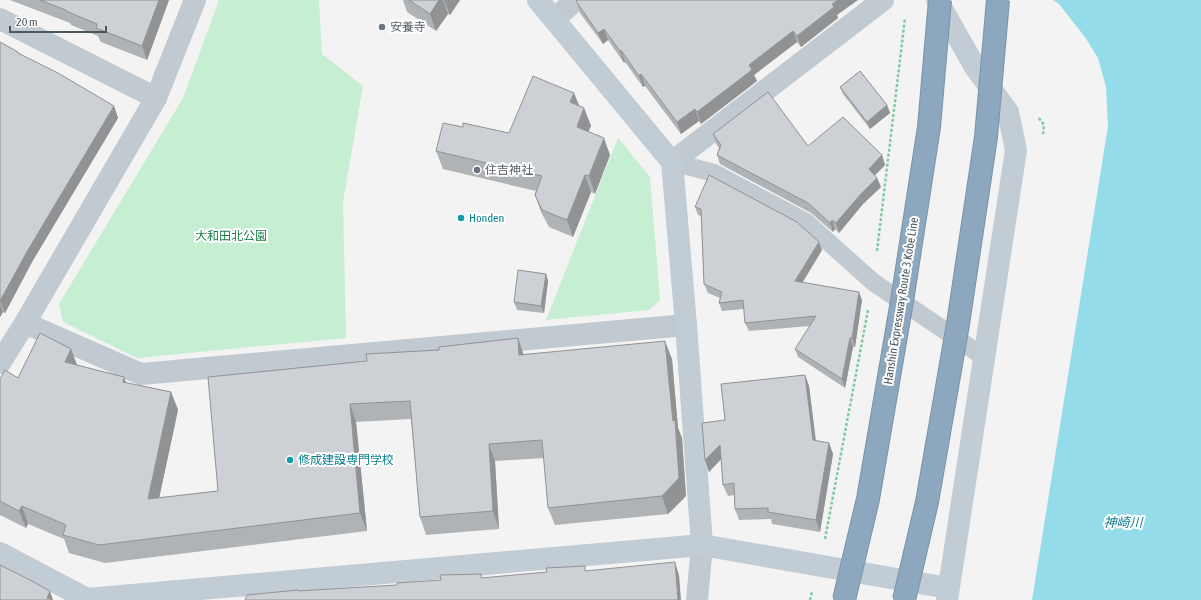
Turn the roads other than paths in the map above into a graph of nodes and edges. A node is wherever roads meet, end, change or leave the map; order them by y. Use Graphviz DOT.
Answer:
graph roads {
  1 [pos="195,0"];
  2 [pos="538,0"];
  3 [pos="576,0"];
  4 [pos="883,0"];
  5 [pos="938,0"];
  6 [pos="998,0"];
  7 [pos="0,19"];
  8 [pos="554,19"];
  9 [pos="156,98"];
  10 [pos="672,162"];
  11 [pos="25,323"];
  12 [pos="686,325"];
  13 [pos="984,358"];
  14 [pos="0,363"];
  15 [pos="702,545"];
  16 [pos="0,553"];
  17 [pos="210,594"];
  18 [pos="948,594"];
  19 [pos="87,599"];
  20 [pos="697,600"];
  21 [pos="844,600"];
  22 [pos="904,600"];
  1 -- 9 [label="street"];
  2 -- 8 [label="street"];
  3 -- 8 [label="street"];
  4 -- 10 [label="street"];
  5 -- 13 [label="street"];
  5 -- 21 [label="highway, Hanshin Expressway Route 3 Kobe Line, bridge"];
  6 -- 22 [label="highway, bridge"];
  7 -- 9 [label="street"];
  8 -- 10 [label="street"];
  9 -- 11 [label="street"];
  10 -- 12 [label="street"];
  10 -- 13 [label="lane"];
  11 -- 12 [label="street"];
  11 -- 14 [label="street"];
  12 -- 15 [label="street"];
  13 -- 18 [label="street"];
  15 -- 17 [label="street"];
  15 -- 18 [label="street"];
  15 -- 20 [label="street"];
  16 -- 19 [label="street"];
  17 -- 19 [label="street"];
}
